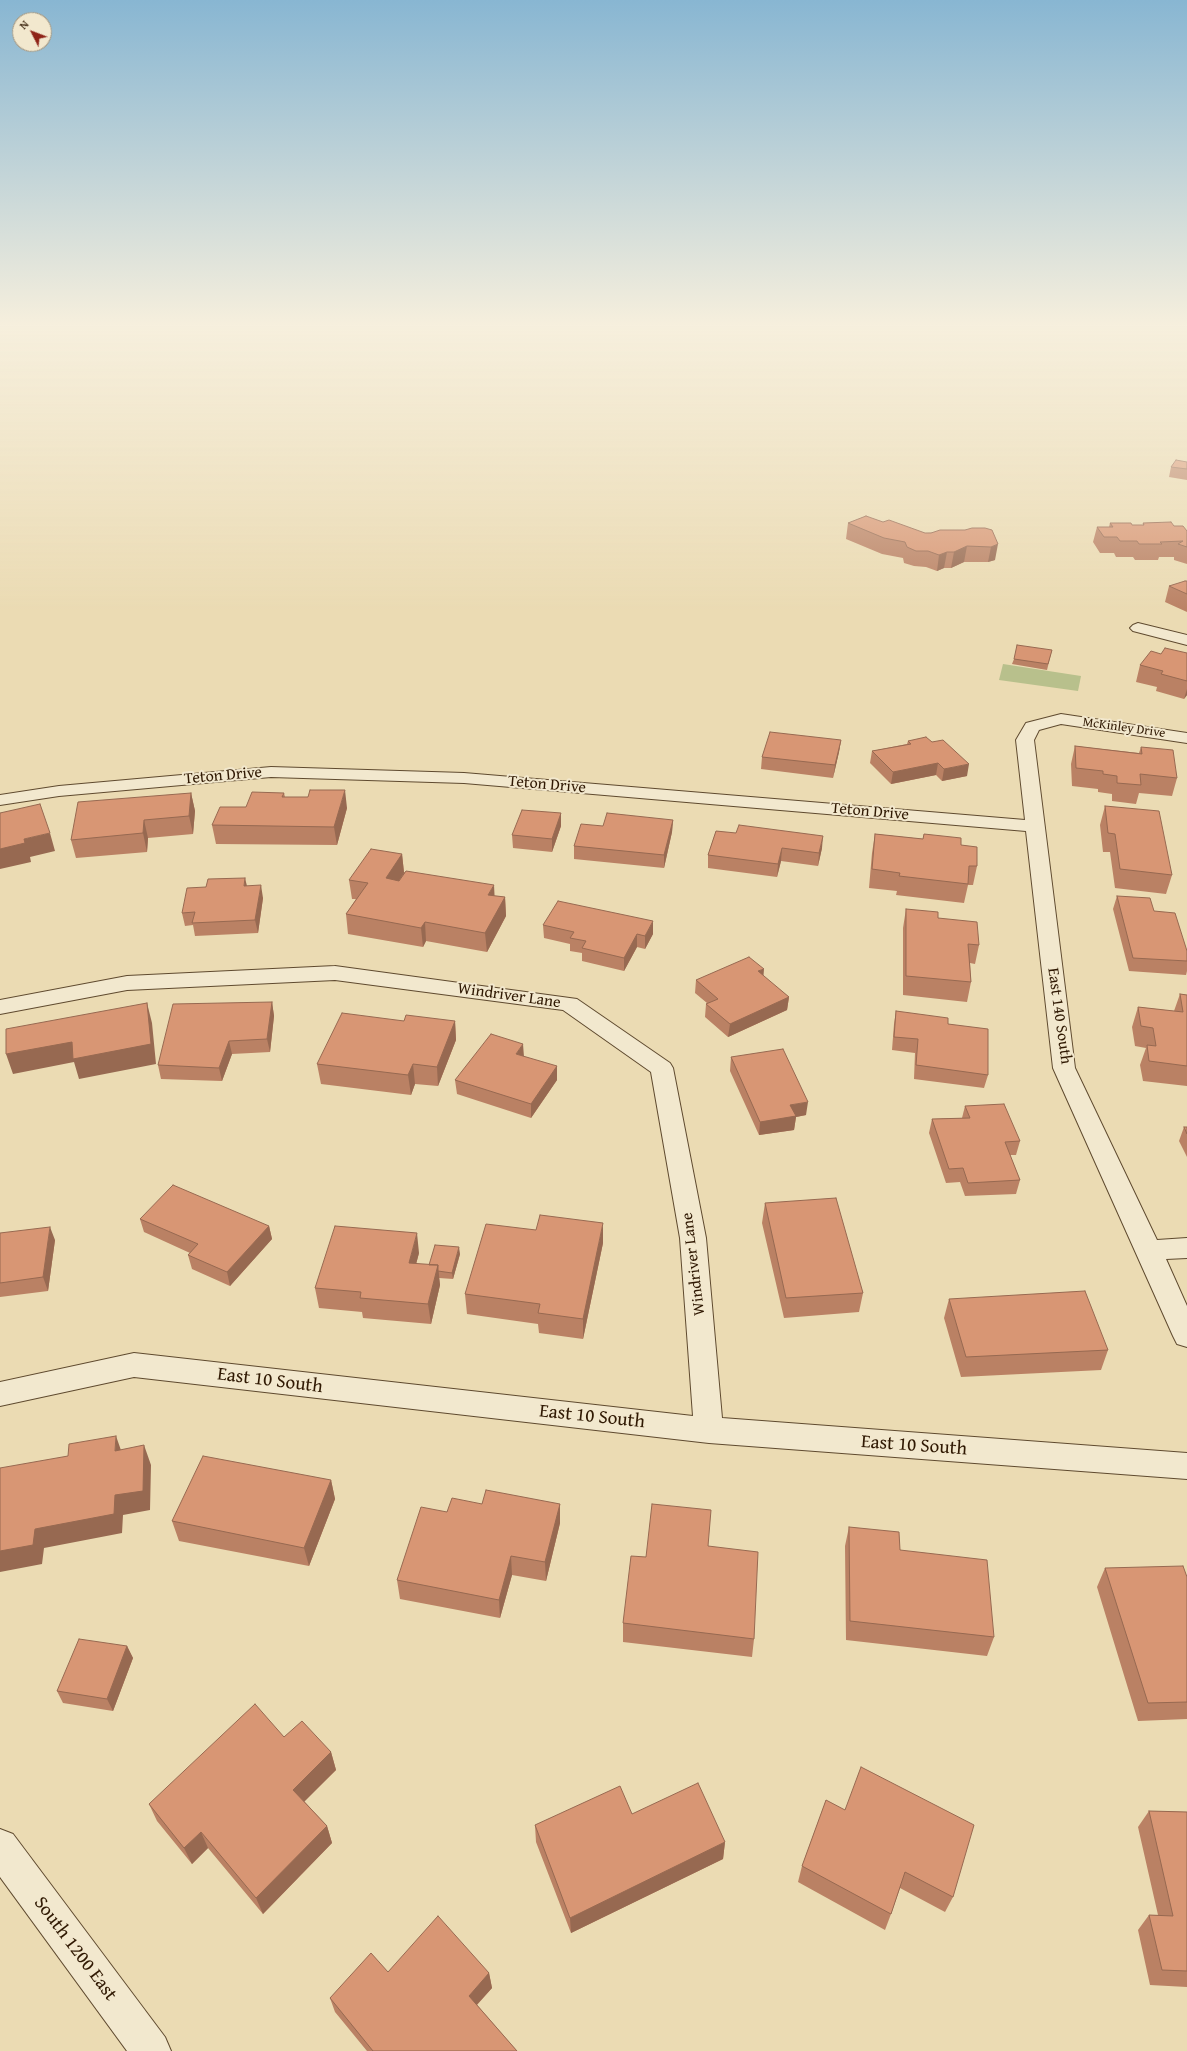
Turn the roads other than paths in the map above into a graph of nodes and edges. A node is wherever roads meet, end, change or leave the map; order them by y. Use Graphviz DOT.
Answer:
graph roads {
  1 [pos="1138,628"];
  2 [pos="1187,640"];
  3 [pos="1061,719"];
  4 [pos="1187,738"];
  5 [pos="0,800"];
  6 [pos="1035,826"];
  7 [pos="0,1006"];
  8 [pos="1187,1248"];
  9 [pos="1149,1250"];
  10 [pos="1187,1336"];
  11 [pos="0,1394"];
  12 [pos="709,1430"];
  13 [pos="1187,1466"];
  14 [pos="0,1847"];
  15 [pos="151,2051"];
  1 -- 2 [label="street"];
  3 -- 4 [label="street, McKinley Drive"];
  3 -- 6 [label="street, East 140 South"];
  5 -- 6 [label="street, Teton Drive"];
  6 -- 9 [label="street, East 140 South"];
  7 -- 12 [label="street, Windriver Lane"];
  8 -- 9 [label="street"];
  9 -- 10 [label="street, East 140 South"];
  11 -- 12 [label="street, East 10 South"];
  12 -- 13 [label="street, East 10 South"];
  14 -- 15 [label="street, South 1200 East"];
}
